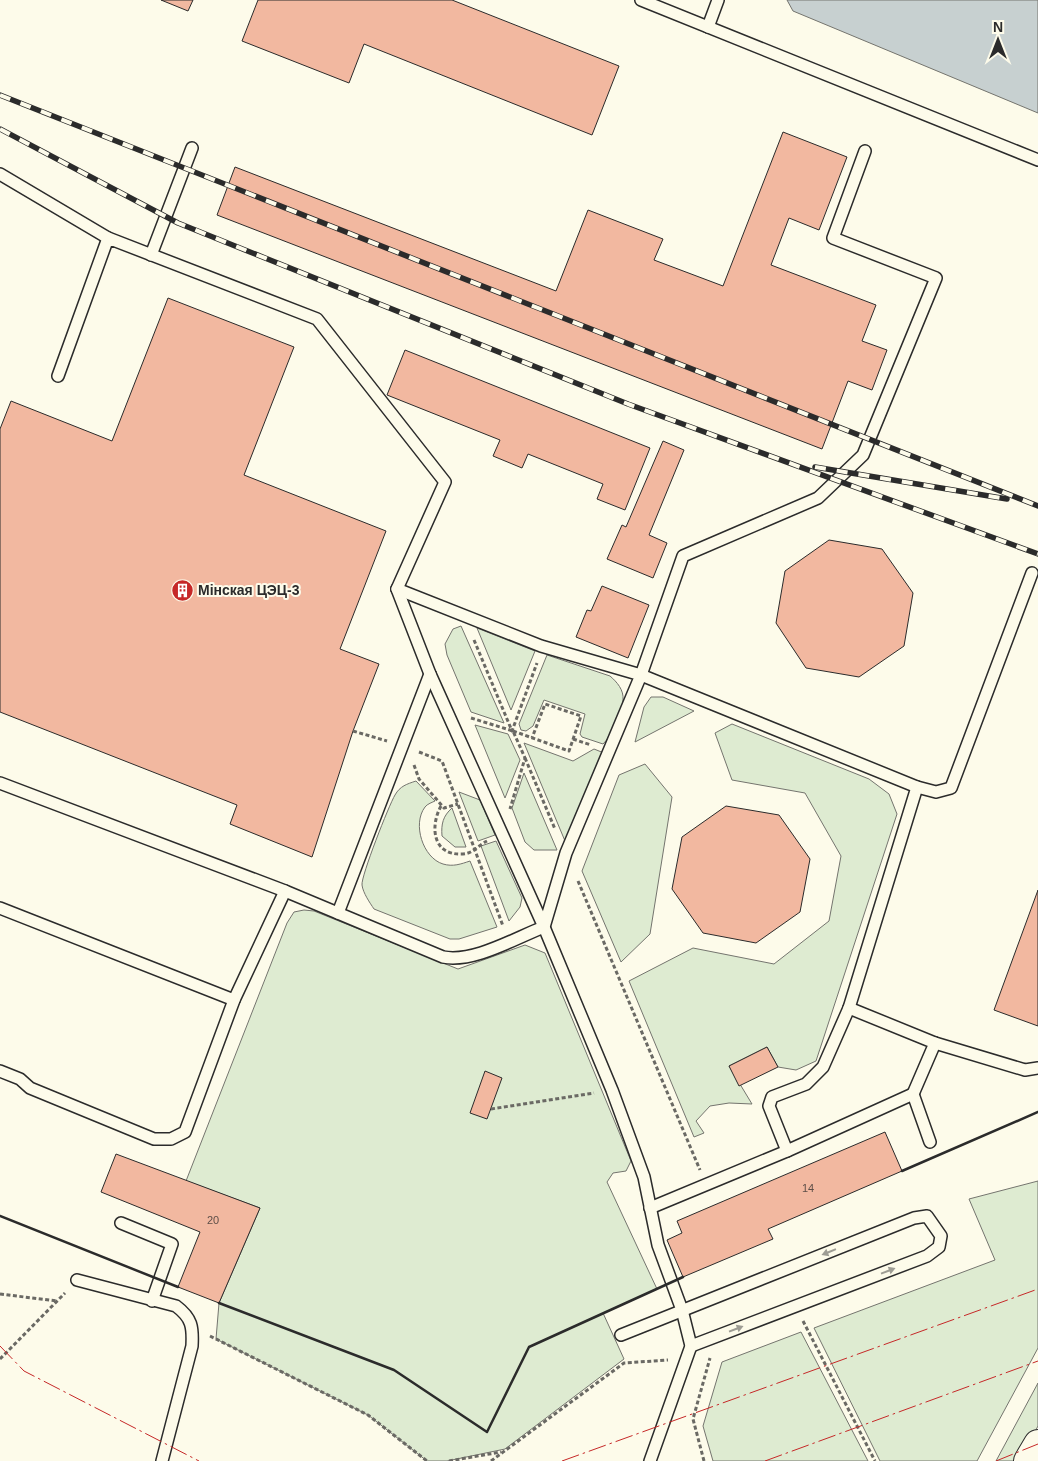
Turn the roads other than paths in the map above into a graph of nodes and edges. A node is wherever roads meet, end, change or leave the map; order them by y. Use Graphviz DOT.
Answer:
graph roads {
  1 [pos="641,0"];
  2 [pos="718,0"];
  3 [pos="708,27"];
  4 [pos="192,148"];
  5 [pos="865,152"];
  6 [pos="1038,160"];
  7 [pos="0,174"];
  8 [pos="108,238"];
  9 [pos="151,255"];
  10 [pos="58,376"];
  11 [pos="1032,573"];
  12 [pos="397,589"];
  13 [pos="430,674"];
  14 [pos="641,675"];
  15 [pos="0,783"];
  16 [pos="916,786"];
  17 [pos="285,892"];
  18 [pos="0,908"];
  19 [pos="338,912"];
  20 [pos="544,926"];
  21 [pos="234,1000"];
  22 [pos="849,1008"];
  23 [pos="935,1043"];
  24 [pos="1038,1068"];
  25 [pos="0,1071"];
  26 [pos="913,1094"];
  27 [pos="930,1142"];
  28 [pos="788,1151"];
  29 [pos="650,1208"];
  30 [pos="121,1223"];
  31 [pos="77,1280"];
  32 [pos="152,1301"];
  33 [pos="682,1310"];
  34 [pos="621,1335"];
  35 [pos="691,1346"];
  36 [pos="1038,1444"];
  37 [pos="162,1461"];
  38 [pos="650,1461"];
  39 [pos="1028,1461"];
  1 -- 3 [label="lane"];
  2 -- 3 [label="lane"];
  3 -- 6 [label="lane"];
  4 -- 9 [label="lane"];
  5 -- 14 [label="lane"];
  7 -- 8 [label="lane"];
  8 -- 9 [label="lane"];
  8 -- 10 [label="lane"];
  9 -- 12 [label="lane"];
  11 -- 16 [label="lane"];
  12 -- 13 [label="lane"];
  12 -- 14 [label="lane"];
  13 -- 19 [label="lane"];
  13 -- 20 [label="lane"];
  14 -- 16 [label="lane"];
  14 -- 20 [label="lane"];
  15 -- 17 [label="lane"];
  16 -- 22 [label="lane"];
  17 -- 19 [label="lane"];
  17 -- 21 [label="lane"];
  18 -- 21 [label="lane"];
  19 -- 20 [label="lane"];
  20 -- 29 [label="lane"];
  21 -- 25 [label="lane"];
  22 -- 23 [label="lane"];
  22 -- 28 [label="lane"];
  23 -- 24 [label="lane"];
  23 -- 26 [label="lane"];
  26 -- 27 [label="lane"];
  26 -- 28 [label="lane"];
  28 -- 29 [label="lane"];
  29 -- 33 [label="lane"];
  30 -- 32 [label="lane"];
  31 -- 32 [label="lane"];
  32 -- 37 [label="lane"];
  33 -- 34 [label="lane"];
  33 -- 35 [label="lane"];
  35 -- 33 [label="lane, one-way"];
  35 -- 38 [label="lane"];
  36 -- 39 [label="main road"];
}
